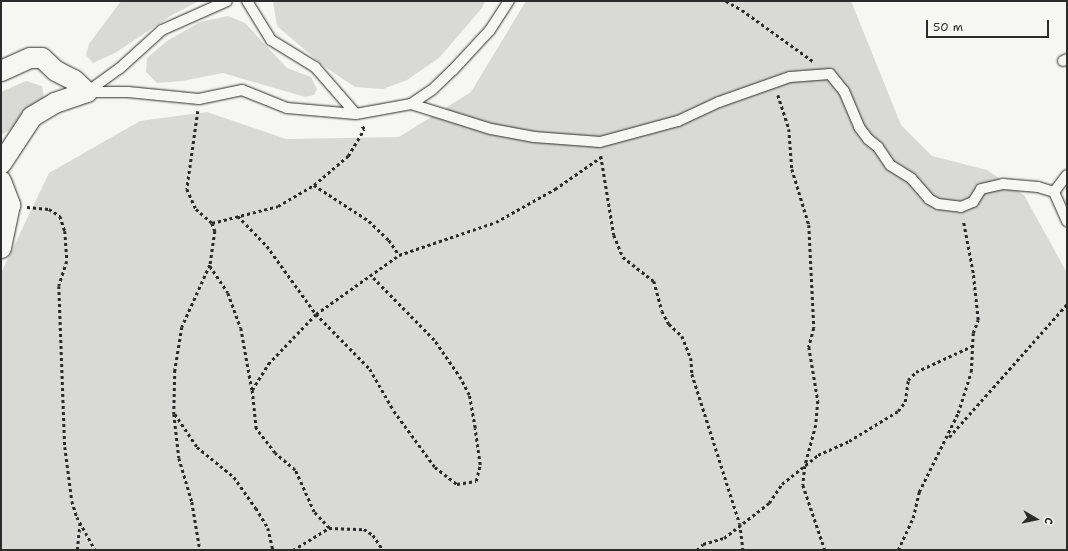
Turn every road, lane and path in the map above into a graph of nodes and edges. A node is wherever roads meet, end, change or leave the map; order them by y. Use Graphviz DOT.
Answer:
graph roads {
  1 [pos="227,1"];
  2 [pos="247,1"];
  3 [pos="509,1"];
  4 [pos="726,1"];
  5 [pos="1,71"];
  6 [pos="830,74"];
  7 [pos="775,83"];
  8 [pos="87,92"];
  9 [pos="199,99"];
  10 [pos="410,104"];
  11 [pos="356,114"];
  12 [pos="600,142"];
  13 [pos="601,157"];
  14 [pos="1,164"];
  15 [pos="1067,175"];
  16 [pos="1,181"];
  17 [pos="314,185"];
  18 [pos="1054,192"];
  19 [pos="10,205"];
  20 [pos="961,207"];
  21 [pos="238,216"];
  22 [pos="1067,221"];
  23 [pos="212,224"];
  24 [pos="1,248"];
  25 [pos="399,255"];
  26 [pos="210,265"];
  27 [pos="371,276"];
  28 [pos="1067,304"];
  29 [pos="316,314"];
  30 [pos="972,346"];
  31 [pos="252,390"];
  32 [pos="174,414"];
  33 [pos="948,439"];
  34 [pos="804,466"];
  35 [pos="80,523"];
  36 [pos="740,524"];
  37 [pos="329,528"];
  38 [pos="77,550"];
  39 [pos="95,550"];
  40 [pos="200,550"];
  41 [pos="273,550"];
  42 [pos="293,550"];
  43 [pos="383,550"];
  44 [pos="697,550"];
  45 [pos="743,550"];
  46 [pos="825,550"];
  47 [pos="898,550"];
  1 -- 8 [label="lane"];
  2 -- 11 [label="lane"];
  3 -- 10 [label="lane"];
  4 -- 6 [label="path"];
  5 -- 8 [label="street"];
  6 -- 7 [label="lane"];
  6 -- 20 [label="lane"];
  7 -- 12 [label="lane"];
  7 -- 34 [label="path"];
  8 -- 9 [label="lane"];
  8 -- 14 [label="street"];
  9 -- 11 [label="lane"];
  9 -- 23 [label="path"];
  10 -- 11 [label="lane"];
  10 -- 12 [label="lane"];
  11 -- 17 [label="path"];
  12 -- 13 [label="path"];
  13 -- 25 [label="path"];
  13 -- 36 [label="path"];
  15 -- 18 [label="lane"];
  16 -- 19 [label="street"];
  17 -- 21 [label="path"];
  17 -- 25 [label="path"];
  18 -- 20 [label="lane"];
  18 -- 22 [label="lane"];
  19 -- 24 [label="street"];
  19 -- 35 [label="path"];
  20 -- 30 [label="path"];
  21 -- 23 [label="path"];
  21 -- 29 [label="path"];
  23 -- 26 [label="path"];
  25 -- 27 [label="path"];
  26 -- 31 [label="path"];
  26 -- 32 [label="path"];
  27 -- 29 [label="path"];
  27 -- 29 [label="path"];
  28 -- 33 [label="path"];
  29 -- 31 [label="path"];
  30 -- 33 [label="path"];
  30 -- 34 [label="path"];
  31 -- 37 [label="path"];
  32 -- 40 [label="path"];
  32 -- 41 [label="path"];
  33 -- 47 [label="path"];
  34 -- 36 [label="path"];
  34 -- 46 [label="path"];
  35 -- 38 [label="path"];
  35 -- 39 [label="path"];
  36 -- 44 [label="path"];
  36 -- 45 [label="path"];
  37 -- 42 [label="path"];
  37 -- 43 [label="path"];
}
